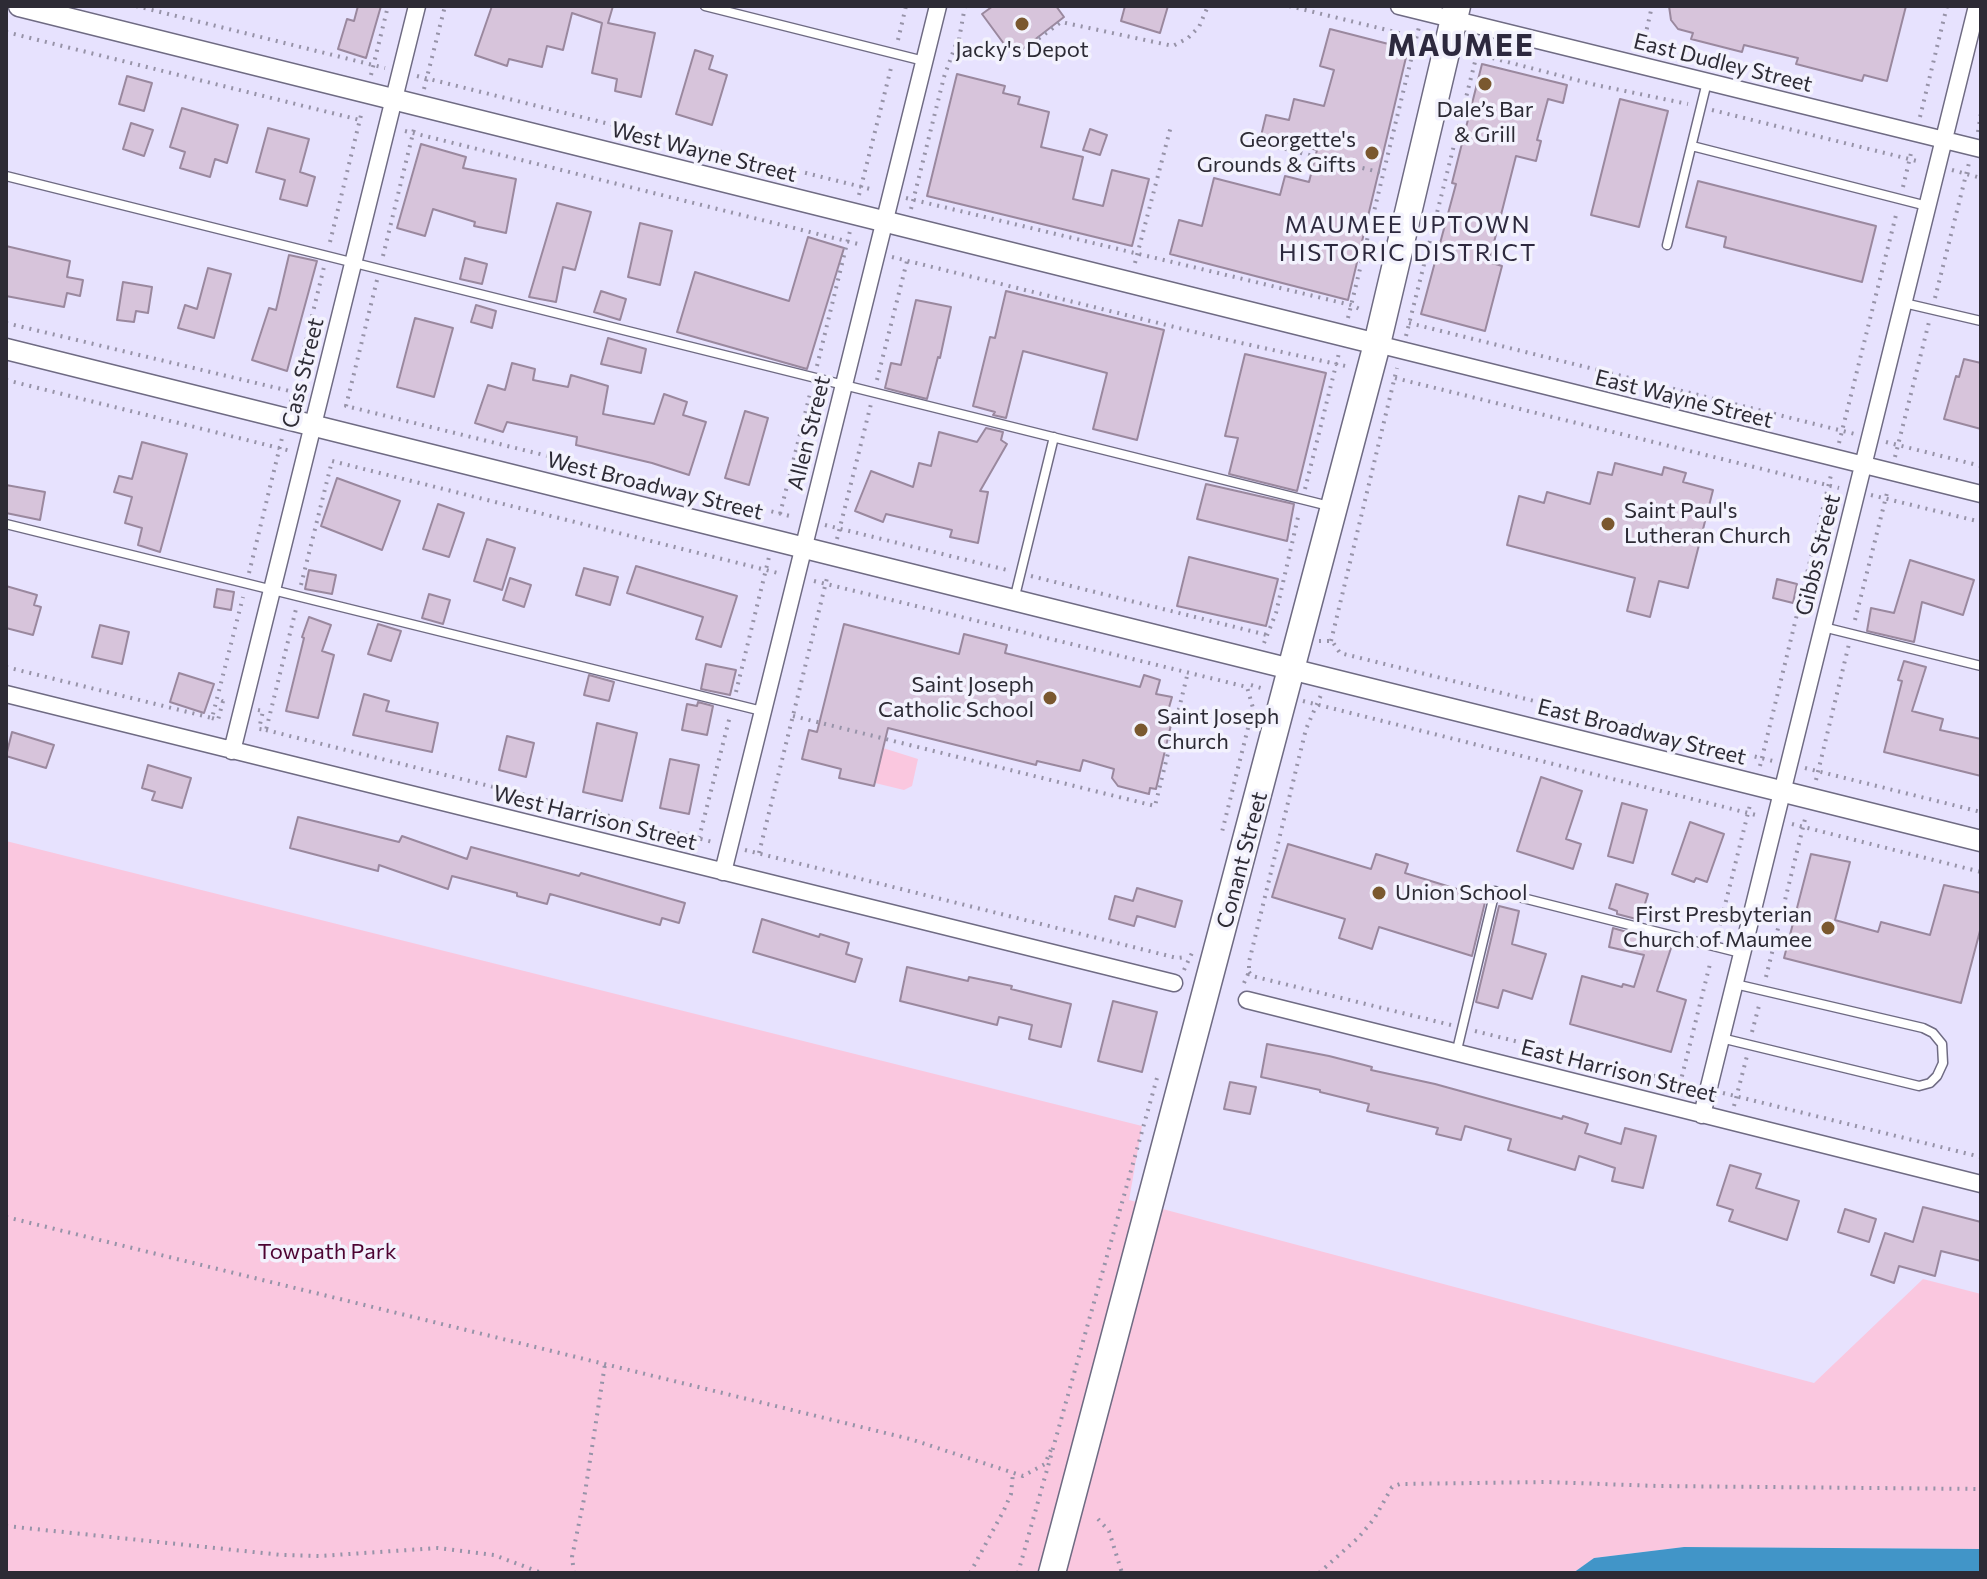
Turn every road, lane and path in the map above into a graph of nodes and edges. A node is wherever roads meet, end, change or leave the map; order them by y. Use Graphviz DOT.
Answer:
graph roads {
  1 [pos="19,6"];
  2 [pos="136,6"];
  3 [pos="388,6"];
  4 [pos="417,6"];
  5 [pos="445,6"];
  6 [pos="705,6"];
  7 [pos="906,6"];
  8 [pos="938,6"];
  9 [pos="965,6"];
  10 [pos="1208,6"];
  11 [pos="1289,6"];
  12 [pos="1399,6"];
  13 [pos="1652,6"];
  14 [pos="1947,6"];
  15 [pos="1977,6"];
  16 [pos="1422,12"];
  17 [pos="1456,13"];
  18 [pos="6,32"];
  19 [pos="1645,37"];
  20 [pos="1416,38"];
  21 [pos="957,41"];
  22 [pos="895,54"];
  23 [pos="1477,54"];
  24 [pos="924,61"];
  25 [pos="373,65"];
  26 [pos="401,72"];
  27 [pos="427,78"];
  28 [pos="1707,81"];
  29 [pos="367,93"];
  30 [pos="394,100"];
  31 [pos="420,106"];
  32 [pos="1701,108"];
  33 [pos="360,121"];
  34 [pos="1171,126"];
  35 [pos="387,127"];
  36 [pos="413,133"];
  37 [pos="1916,133"];
  38 [pos="1944,139"];
  39 [pos="1692,146"];
  40 [pos="1277,147"];
  41 [pos="1981,149"];
  42 [pos="1910,159"];
  43 [pos="1937,166"];
  44 [pos="1383,173"];
  45 [pos="6,176"];
  46 [pos="1981,178"];
  47 [pos="861,186"];
  48 [pos="890,194"];
  49 [pos="914,199"];
  50 [pos="1900,199"];
  51 [pos="1928,206"];
  52 [pos="855,214"];
  53 [pos="883,221"];
  54 [pos="906,227"];
  55 [pos="848,241"];
  56 [pos="1667,245"];
  57 [pos="876,250"];
  58 [pos="1138,254"];
  59 [pos="327,255"];
  60 [pos="897,259"];
  61 [pos="353,261"];
  62 [pos="380,268"];
  63 [pos="1130,283"];
  64 [pos="1904,303"];
  65 [pos="1981,321"];
  66 [pos="6,323"];
  67 [pos="1409,323"];
  68 [pos="1377,344"];
  69 [pos="6,349"];
  70 [pos="814,377"];
  71 [pos="1395,378"];
  72 [pos="6,380"];
  73 [pos="844,385"];
  74 [pos="294,392"];
  75 [pos="346,406"];
  76 [pos="287,419"];
  77 [pos="313,426"];
  78 [pos="1842,431"];
  79 [pos="1054,437"];
  80 [pos="1870,438"];
  81 [pos="280,448"];
  82 [pos="1863,465"];
  83 [pos="1981,466"];
  84 [pos="1829,486"];
  85 [pos="1857,491"];
  86 [pos="1981,494"];
  87 [pos="1303,499"];
  88 [pos="1332,507"];
  89 [pos="1981,522"];
  90 [pos="6,524"];
  91 [pos="774,540"];
  92 [pos="802,547"];
  93 [pos="766,570"];
  94 [pos="246,583"];
  95 [pos="826,583"];
  96 [pos="272,590"];
  97 [pos="299,596"];
  98 [pos="1014,601"];
  99 [pos="1823,627"];
  100 [pos="1265,640"];
  101 [pos="1299,641"];
  102 [pos="1340,653"];
  103 [pos="1258,662"];
  104 [pos="1981,666"];
  105 [pos="6,667"];
  106 [pos="1292,670"];
  107 [pos="1188,672"];
  108 [pos="1328,680"];
  109 [pos="1250,691"];
  110 [pos="6,694"];
  111 [pos="733,704"];
  112 [pos="1317,706"];
  113 [pos="762,711"];
  114 [pos="793,716"];
  115 [pos="254,727"];
  116 [pos="232,751"];
  117 [pos="1762,758"];
  118 [pos="1789,765"];
  119 [pos="1755,785"];
  120 [pos="1782,791"];
  121 [pos="1981,812"];
  122 [pos="1748,813"];
  123 [pos="1775,820"];
  124 [pos="699,838"];
  125 [pos="1981,841"];
  126 [pos="1219,843"];
  127 [pos="723,872"];
  128 [pos="1981,872"];
  129 [pos="1193,947"];
  130 [pos="1714,947"];
  131 [pos="1742,954"];
  132 [pos="1188,956"];
  133 [pos="1249,972"];
  134 [pos="1174,983"];
  135 [pos="1735,984"];
  136 [pos="1244,995"];
  137 [pos="1462,1028"];
  138 [pos="1721,1038"];
  139 [pos="1456,1054"];
  140 [pos="1160,1067"];
  141 [pos="1680,1082"];
  142 [pos="1709,1089"];
  143 [pos="1675,1108"];
  144 [pos="1702,1115"];
  145 [pos="1981,1157"];
  146 [pos="1981,1184"];
  147 [pos="6,1217"];
  148 [pos="605,1364"];
  149 [pos="1054,1446"];
  150 [pos="1013,1472"];
  151 [pos="1981,1489"];
  152 [pos="1098,1519"];
  153 [pos="6,1526"];
  154 [pos="542,1573"];
  155 [pos="574,1573"];
  156 [pos="970,1573"];
  157 [pos="1018,1573"];
  158 [pos="1052,1573"];
  159 [pos="1122,1573"];
  160 [pos="1319,1573"];
  1 -- 29 [label="street, West Wayne Street"];
  2 -- 25 [label="path"];
  3 -- 25 [label="path"];
  4 -- 26 [label="street, Cass Street"];
  5 -- 27 [label="path"];
  6 -- 22 [label="lane"];
  7 -- 22 [label="path"];
  8 -- 24 [label="street, Allen Street"];
  9 -- 21 [label="path"];
  10 -- 21 [label="path"];
  11 -- 20 [label="path"];
  12 -- 16 [label="street, East Dudley Street"];
  13 -- 19 [label="path"];
  14 -- 37 [label="path"];
  15 -- 38 [label="street, Gibbs Street"];
  16 -- 17 [label="street, East Dudley Street"];
  16 -- 20 [label="path"];
  17 -- 28 [label="street, East Dudley Street"];
  17 -- 68 [label="main road, Conant Street"];
  18 -- 33 [label="path"];
  20 -- 44 [label="path"];
  21 -- 49 [label="path"];
  22 -- 24 [label="lane"];
  22 -- 47 [label="path"];
  23 -- 32 [label="path"];
  24 -- 48 [label="street, Allen Street"];
  25 -- 26 [label="path"];
  25 -- 29 [label="path"];
  26 -- 27 [label="path"];
  26 -- 30 [label="street, Cass Street"];
  27 -- 31 [label="path"];
  27 -- 47 [label="path"];
  28 -- 32 [label="lane"];
  28 -- 37 [label="street, East Dudley Street"];
  29 -- 30 [label="street, West Wayne Street"];
  29 -- 33 [label="path"];
  30 -- 31 [label="street, West Wayne Street"];
  30 -- 35 [label="street, Cass Street"];
  31 -- 36 [label="path"];
  31 -- 52 [label="street, West Wayne Street"];
  32 -- 39 [label="lane"];
  32 -- 42 [label="path"];
  33 -- 35 [label="path"];
  33 -- 59 [label="path"];
  34 -- 58 [label="path"];
  35 -- 36 [label="path"];
  35 -- 61 [label="street, Cass Street"];
  36 -- 55 [label="path"];
  36 -- 62 [label="path"];
  37 -- 38 [label="street, East Dudley Street"];
  37 -- 42 [label="path"];
  38 -- 41 [label="street, East Dudley Street"];
  38 -- 43 [label="street, Gibbs Street"];
  39 -- 50 [label="lane"];
  39 -- 56 [label="lane"];
  40 -- 44 [label="path"];
  42 -- 43 [label="path"];
  42 -- 50 [label="path"];
  43 -- 46 [label="path"];
  43 -- 51 [label="street, Gibbs Street"];
  44 -- 58 [label="path"];
  45 -- 59 [label="lane"];
  47 -- 48 [label="path"];
  47 -- 52 [label="path"];
  48 -- 49 [label="path"];
  48 -- 53 [label="street, Allen Street"];
  49 -- 54 [label="path"];
  49 -- 58 [label="path"];
  50 -- 51 [label="lane"];
  50 -- 78 [label="path"];
  51 -- 64 [label="street, Gibbs Street"];
  52 -- 53 [label="street, West Wayne Street"];
  52 -- 55 [label="path"];
  53 -- 54 [label="street, West Wayne Street"];
  53 -- 57 [label="street, Allen Street"];
  54 -- 60 [label="path"];
  54 -- 63 [label="street, West Wayne Street"];
  55 -- 57 [label="path"];
  55 -- 70 [label="path"];
  57 -- 60 [label="path"];
  57 -- 73 [label="street, Allen Street"];
  58 -- 63 [label="path"];
  59 -- 61 [label="lane"];
  59 -- 74 [label="path"];
  60 -- 87 [label="path"];
  61 -- 62 [label="lane"];
  61 -- 77 [label="street, Cass Street"];
  62 -- 70 [label="lane"];
  62 -- 75 [label="path"];
  63 -- 68 [label="street, West Wayne Street"];
  64 -- 65 [label="lane"];
  64 -- 80 [label="street, Gibbs Street"];
  66 -- 74 [label="path"];
  67 -- 78 [label="path"];
  68 -- 82 [label="street, East Wayne Street"];
  68 -- 88 [label="main road, Conant Street"];
  69 -- 76 [label="street, West Broadway Street"];
  70 -- 73 [label="lane"];
  70 -- 91 [label="path"];
  71 -- 84 [label="path"];
  72 -- 81 [label="path"];
  73 -- 79 [label="lane"];
  73 -- 92 [label="street, Allen Street"];
  74 -- 76 [label="path"];
  76 -- 77 [label="street, West Broadway Street"];
  76 -- 81 [label="path"];
  77 -- 91 [label="street, West Broadway Street"];
  77 -- 96 [label="street, Cass Street"];
  78 -- 80 [label="path"];
  79 -- 87 [label="lane"];
  79 -- 98 [label="lane"];
  80 -- 82 [label="street, Gibbs Street"];
  80 -- 83 [label="path"];
  81 -- 94 [label="path"];
  82 -- 85 [label="street, Gibbs Street"];
  82 -- 86 [label="street, East Wayne Street"];
  84 -- 85 [label="path"];
  84 -- 117 [label="path"];
  85 -- 89 [label="path"];
  85 -- 99 [label="street, Gibbs Street"];
  87 -- 88 [label="lane"];
  87 -- 100 [label="path"];
  88 -- 101 [label="main road, Conant Street"];
  90 -- 94 [label="lane"];
  91 -- 92 [label="street, West Broadway Street"];
  91 -- 93 [label="path"];
  92 -- 98 [label="street, West Broadway Street"];
  92 -- 113 [label="street, Allen Street"];
  93 -- 97 [label="path"];
  93 -- 111 [label="path"];
  94 -- 96 [label="lane"];
  94 -- 105 [label="path"];
  95 -- 107 [label="path"];
  96 -- 97 [label="lane"];
  96 -- 116 [label="street, Cass Street"];
  97 -- 111 [label="lane"];
  97 -- 115 [label="path"];
  98 -- 103 [label="street, West Broadway Street"];
  99 -- 104 [label="lane"];
  99 -- 118 [label="street, Gibbs Street"];
  100 -- 101 [label="path"];
  100 -- 103 [label="path"];
  101 -- 102 [label="path"];
  101 -- 106 [label="main road, Conant Street"];
  102 -- 108 [label="path"];
  102 -- 117 [label="path"];
  103 -- 106 [label="street, West Broadway Street"];
  103 -- 109 [label="path"];
  106 -- 108 [label="street, East Broadway Street"];
  106 -- 158 [label="main road, Conant Street"];
  107 -- 109 [label="path"];
  107 -- 114 [label="path"];
  108 -- 112 [label="path"];
  108 -- 119 [label="street, East Broadway Street"];
  109 -- 126 [label="path"];
  110 -- 116 [label="street, West Harrison Street"];
  111 -- 113 [label="lane"];
  111 -- 124 [label="path"];
  112 -- 122 [label="path"];
  112 -- 133 [label="path"];
  113 -- 127 [label="street, Allen Street"];
  116 -- 127 [label="street, West Harrison Street"];
  117 -- 118 [label="path"];
  117 -- 119 [label="path"];
  118 -- 120 [label="street, Gibbs Street"];
  118 -- 121 [label="path"];
  119 -- 120 [label="street, East Broadway Street"];
  119 -- 122 [label="path"];
  120 -- 123 [label="street, Gibbs Street"];
  120 -- 125 [label="street, East Broadway Street"];
  122 -- 123 [label="path"];
  122 -- 130 [label="path"];
  123 -- 128 [label="path"];
  123 -- 131 [label="street, Gibbs Street"];
  127 -- 134 [label="street, West Harrison Street"];
  129 -- 132 [label="path"];
  130 -- 131 [label="lane"];
  130 -- 137 [label="lane"];
  130 -- 141 [label="path"];
  131 -- 135 [label="street, Gibbs Street"];
  133 -- 136 [label="path"];
  133 -- 137 [label="path"];
  135 -- 138 [label="street, Gibbs Street"];
  135 -- 138 [label="lane"];
  136 -- 139 [label="street, East Harrison Street"];
  137 -- 139 [label="lane"];
  137 -- 141 [label="path"];
  138 -- 142 [label="street, Gibbs Street"];
  139 -- 143 [label="street, East Harrison Street"];
  140 -- 149 [label="path"];
  141 -- 142 [label="path"];
  141 -- 143 [label="path"];
  142 -- 144 [label="street, Gibbs Street"];
  142 -- 145 [label="path"];
  143 -- 144 [label="street, East Harrison Street"];
  144 -- 146 [label="street, East Harrison Street"];
  147 -- 148 [label="path"];
  148 -- 150 [label="path"];
  148 -- 155 [label="path"];
  149 -- 150 [label="path"];
  149 -- 157 [label="path"];
  150 -- 156 [label="path"];
  151 -- 160 [label="path"];
  152 -- 159 [label="path"];
  153 -- 154 [label="path"];
}
